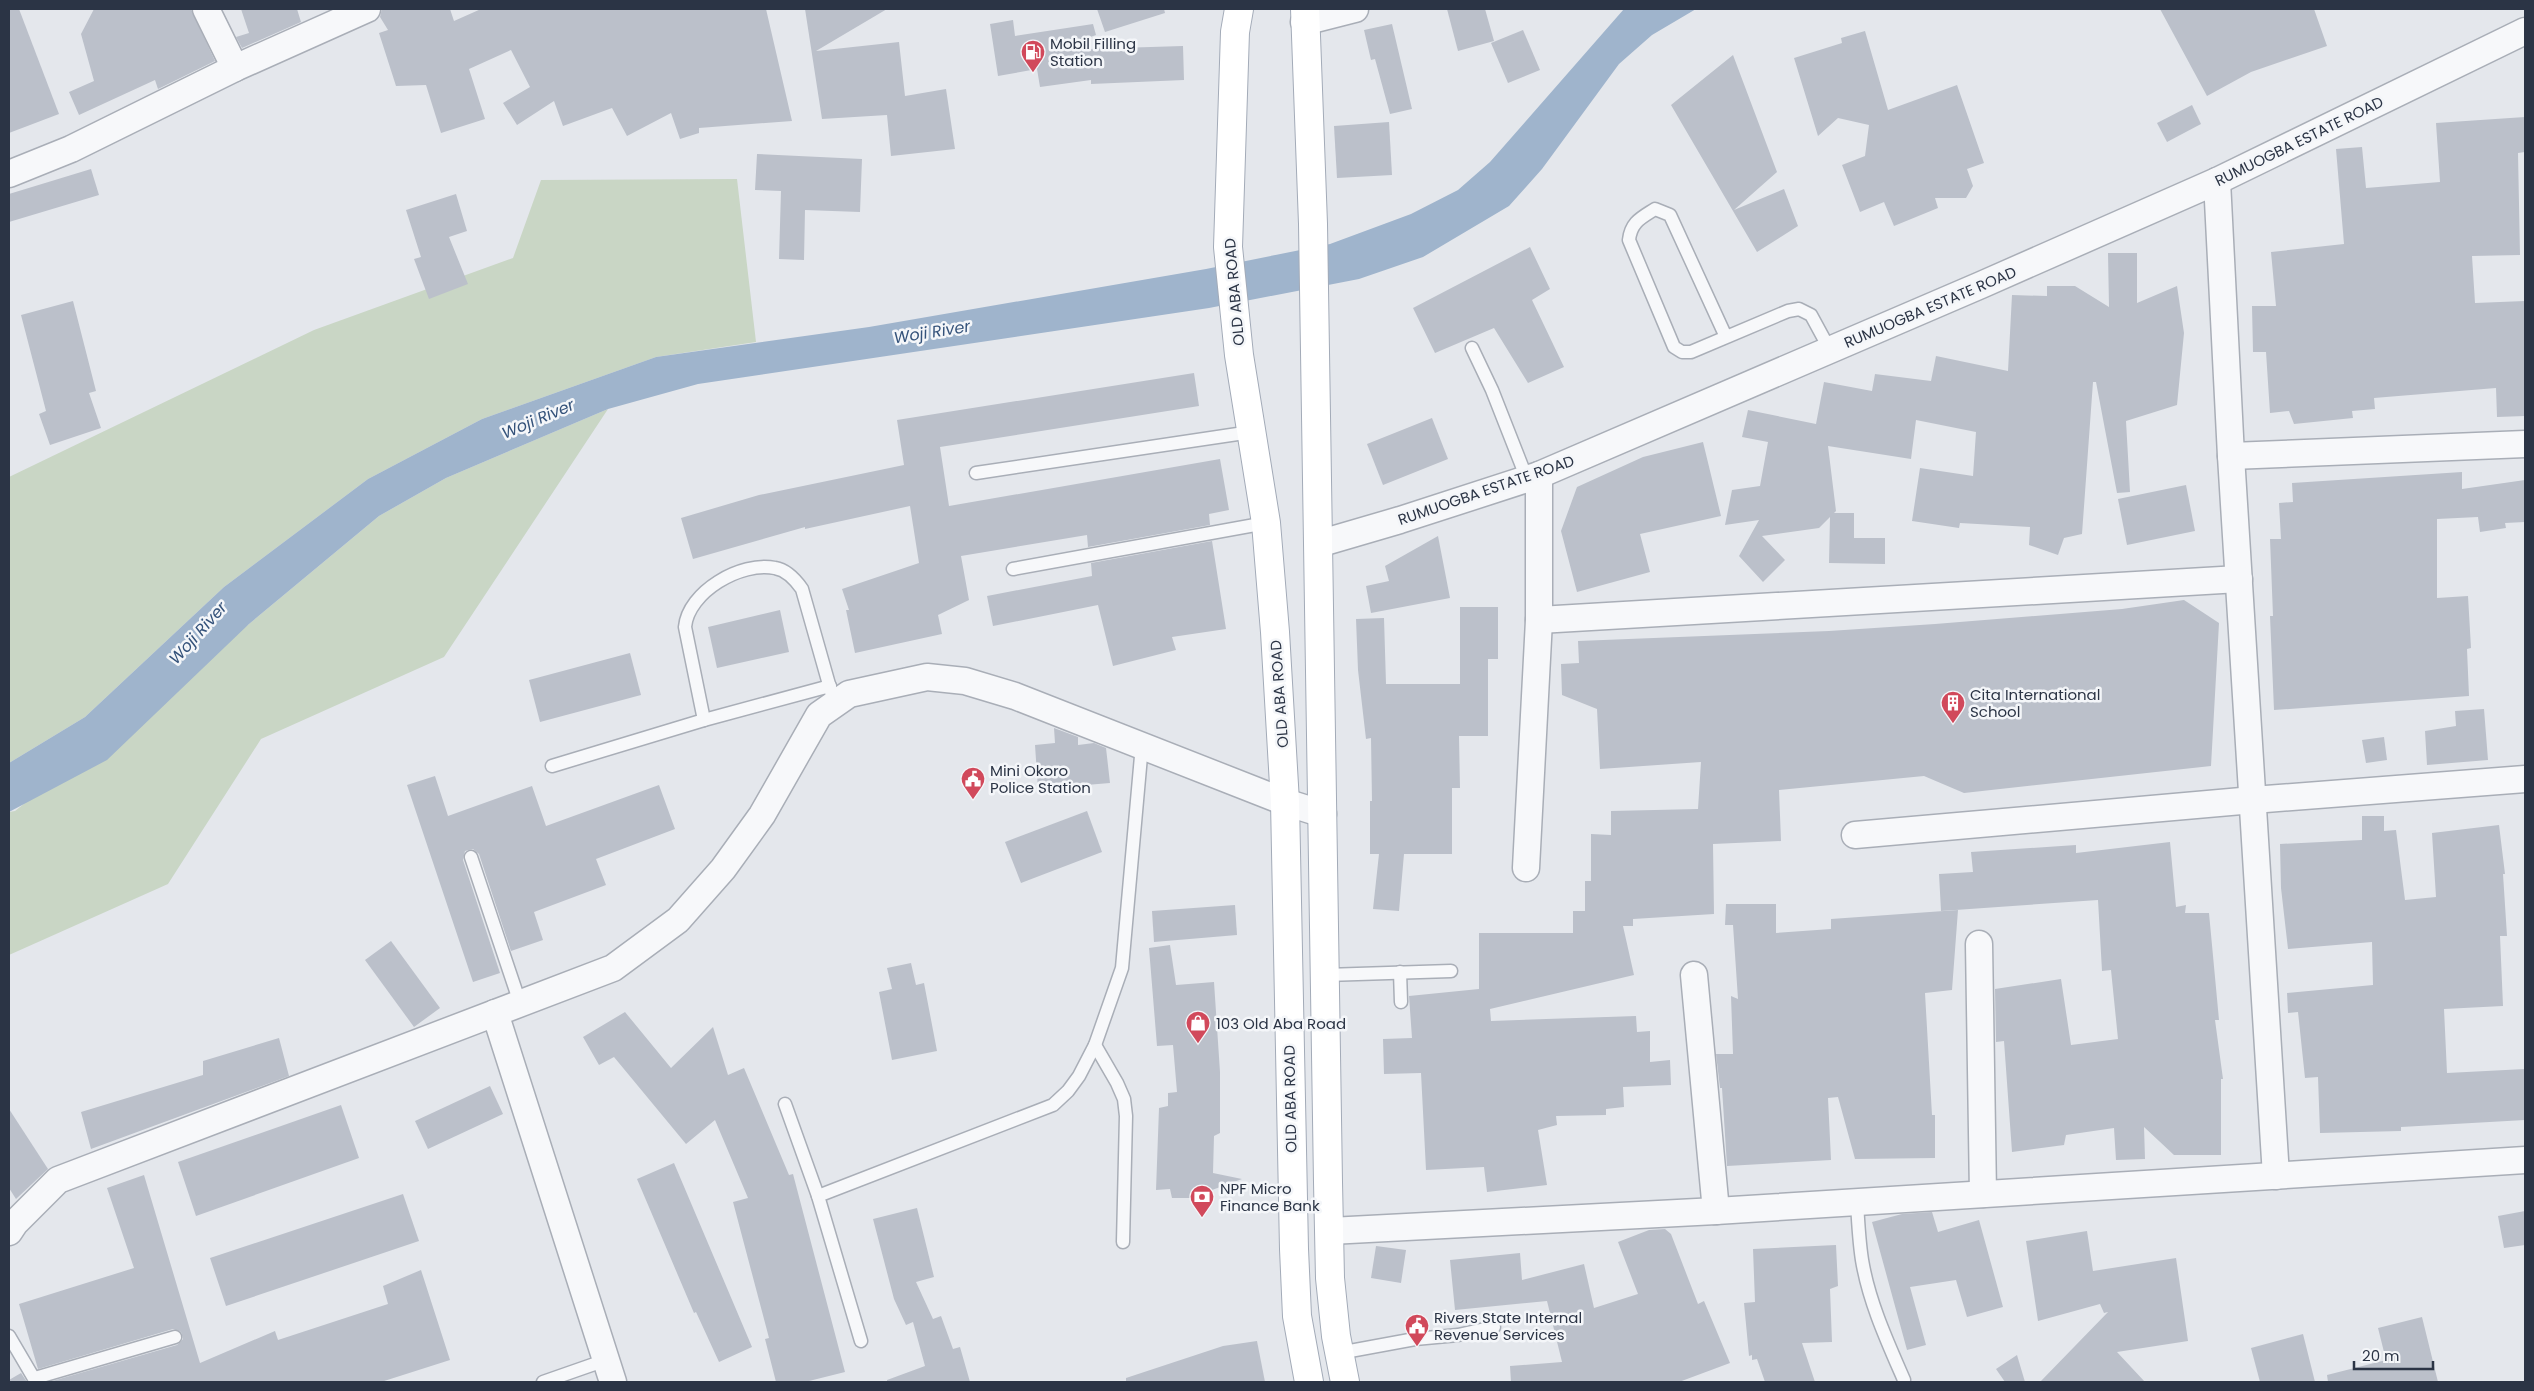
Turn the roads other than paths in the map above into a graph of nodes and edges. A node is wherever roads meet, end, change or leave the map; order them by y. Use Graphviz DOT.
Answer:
graph roads {
  1 [pos="206,9"];
  2 [pos="367,9"];
  3 [pos="1239,9"];
  4 [pos="1354,9"];
  5 [pos="1305,15"];
  6 [pos="2525,31"];
  7 [pos="235,68"];
  8 [pos="9,174"];
  9 [pos="2217,181"];
  10 [pos="1726,337"];
  11 [pos="1472,348"];
  12 [pos="1830,350"];
  13 [pos="1252,432"];
  14 [pos="2525,444"];
  15 [pos="2231,456"];
  16 [pos="976,473"];
  17 [pos="1533,477"];
  18 [pos="1266,523"];
  19 [pos="1318,544"];
  20 [pos="1013,569"];
  21 [pos="2239,579"];
  22 [pos="1539,620"];
  23 [pos="832,694"];
  24 [pos="704,720"];
  25 [pos="1142,745"];
  26 [pos="552,766"];
  27 [pos="2525,779"];
  28 [pos="2253,800"];
  29 [pos="1285,802"];
  30 [pos="1323,814"];
  31 [pos="1855,835"];
  32 [pos="471,857"];
  33 [pos="1526,868"];
  34 [pos="1979,944"];
  35 [pos="1451,971"];
  36 [pos="1400,972"];
  37 [pos="1326,975"];
  38 [pos="1694,976"];
  39 [pos="1401,1002"];
  40 [pos="520,1004"];
  41 [pos="496,1013"];
  42 [pos="1095,1045"];
  43 [pos="785,1104"];
  44 [pos="2525,1160"];
  45 [pos="2276,1176"];
  46 [pos="1982,1194"];
  47 [pos="818,1196"];
  48 [pos="1857,1202"];
  49 [pos="1716,1211"];
  50 [pos="1330,1231"];
  51 [pos="9,1232"];
  52 [pos="1123,1242"];
  53 [pos="1494,1327"];
  54 [pos="9,1336"];
  55 [pos="175,1337"];
  56 [pos="861,1341"];
  57 [pos="1339,1354"];
  58 [pos="610,1371"];
  59 [pos="36,1380"];
  60 [pos="1904,1380"];
  61 [pos="543,1382"];
  62 [pos="1309,1382"];
  63 [pos="1345,1382"];
  1 -- 7 [label="street"];
  2 -- 7 [label="street"];
  3 -- 13 [label="main road, OLD ABA ROAD"];
  4 -- 5 [label="street"];
  5 -- 19 [label="main road"];
  6 -- 9 [label="street, RUMUOGBA ESTATE ROAD"];
  7 -- 8 [label="street"];
  9 -- 12 [label="street, RUMUOGBA ESTATE ROAD"];
  9 -- 15 [label="street"];
  10 -- 10 [label="lane"];
  10 -- 12 [label="lane"];
  11 -- 17 [label="lane"];
  12 -- 17 [label="street, RUMUOGBA ESTATE ROAD"];
  13 -- 16 [label="lane"];
  13 -- 18 [label="main road, OLD ABA ROAD"];
  14 -- 15 [label="street"];
  15 -- 21 [label="street"];
  17 -- 19 [label="street, RUMUOGBA ESTATE ROAD"];
  17 -- 22 [label="street"];
  18 -- 20 [label="lane"];
  18 -- 29 [label="main road, OLD ABA ROAD"];
  19 -- 30 [label="main road"];
  21 -- 22 [label="street"];
  21 -- 28 [label="street"];
  22 -- 33 [label="street"];
  23 -- 24 [label="lane"];
  23 -- 24 [label="lane"];
  23 -- 25 [label="street"];
  23 -- 40 [label="street"];
  24 -- 26 [label="lane"];
  25 -- 29 [label="street"];
  25 -- 42 [label="lane"];
  27 -- 28 [label="street"];
  28 -- 31 [label="street"];
  28 -- 45 [label="street"];
  29 -- 30 [label="street"];
  29 -- 62 [label="main road, OLD ABA ROAD"];
  30 -- 37 [label="main road"];
  32 -- 40 [label="lane"];
  34 -- 46 [label="street"];
  35 -- 36 [label="lane"];
  36 -- 37 [label="lane"];
  36 -- 39 [label="lane"];
  37 -- 50 [label="main road"];
  38 -- 49 [label="street"];
  40 -- 41 [label="street"];
  41 -- 51 [label="street"];
  41 -- 58 [label="street"];
  42 -- 47 [label="lane"];
  42 -- 52 [label="lane"];
  43 -- 47 [label="lane"];
  44 -- 45 [label="street"];
  45 -- 46 [label="street"];
  46 -- 48 [label="street"];
  47 -- 56 [label="lane"];
  48 -- 49 [label="street"];
  48 -- 60 [label="lane"];
  49 -- 50 [label="street"];
  50 -- 57 [label="main road"];
  53 -- 57 [label="lane"];
  54 -- 59 [label="lane"];
  55 -- 59 [label="lane"];
  57 -- 63 [label="main road"];
  58 -- 61 [label="lane"];
}
